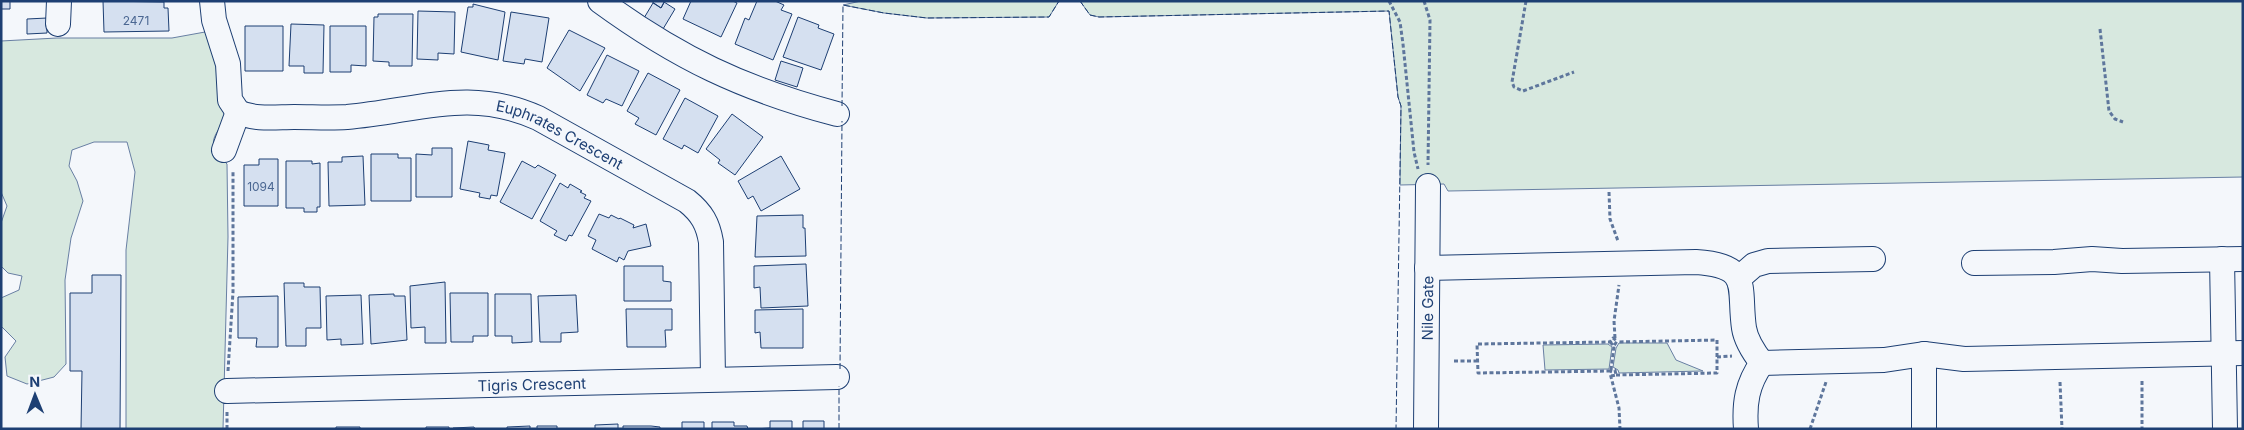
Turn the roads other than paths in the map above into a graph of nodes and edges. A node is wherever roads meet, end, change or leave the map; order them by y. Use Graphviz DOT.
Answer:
graph roads {
  1 [pos="212,1"];
  2 [pos="600,1"];
  3 [pos="238,112"];
  4 [pos="837,114"];
  5 [pos="224,150"];
  6 [pos="1428,186"];
  7 [pos="2232,259"];
  8 [pos="1873,260"];
  9 [pos="1974,263"];
  10 [pos="1427,268"];
  11 [pos="1739,278"];
  12 [pos="1924,354"];
  13 [pos="2233,354"];
  14 [pos="1762,363"];
  15 [pos="837,377"];
  16 [pos="713,379"];
  17 [pos="227,391"];
  18 [pos="1426,429"];
  19 [pos="1746,429"];
  20 [pos="1924,429"];
  21 [pos="2225,429"];
  1 -- 3 [label="street"];
  2 -- 4 [label="street"];
  3 -- 5 [label="street"];
  3 -- 16 [label="street, Euphrates Crescent"];
  6 -- 10 [label="street, Nile Gate"];
  7 -- 9 [label="street"];
  7 -- 13 [label="street"];
  8 -- 11 [label="street"];
  10 -- 11 [label="street"];
  10 -- 18 [label="street, Nile Gate"];
  11 -- 14 [label="street"];
  12 -- 13 [label="street"];
  12 -- 14 [label="street"];
  12 -- 20 [label="street"];
  13 -- 21 [label="street"];
  14 -- 19 [label="street"];
  15 -- 16 [label="street, Tigris Crescent"];
  16 -- 17 [label="street, Tigris Crescent"];
}
